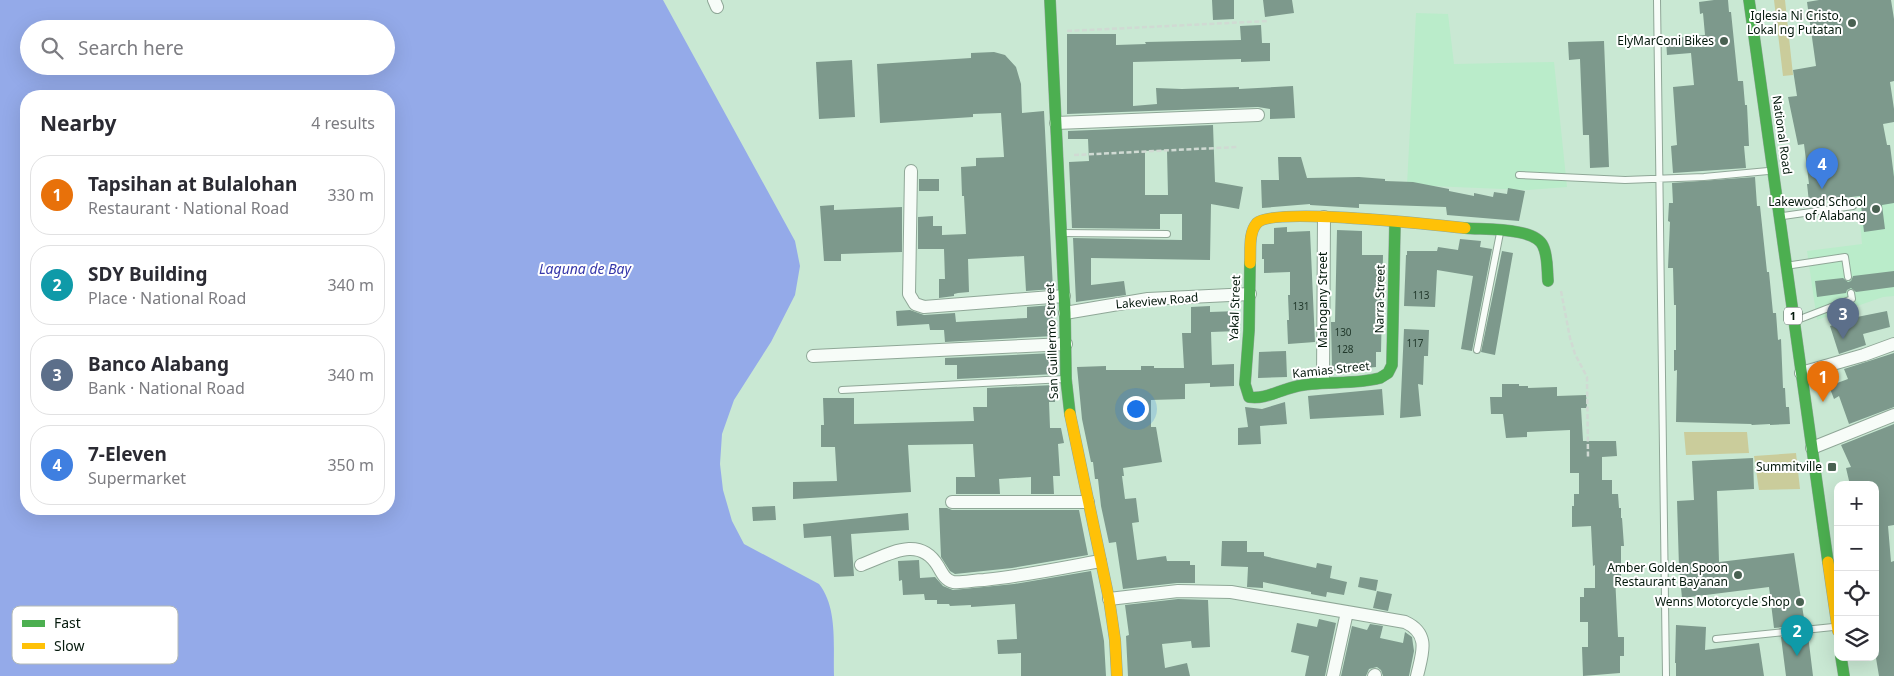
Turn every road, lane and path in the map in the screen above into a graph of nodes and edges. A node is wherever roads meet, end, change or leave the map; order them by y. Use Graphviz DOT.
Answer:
graph roads {
  1 [pos="1050,0"];
  2 [pos="1657,0"];
  3 [pos="1750,0"];
  4 [pos="1268,21"];
  5 [pos="1051,32"];
  6 [pos="1258,115"];
  7 [pos="1056,123"];
  8 [pos="1237,147"];
  9 [pos="1057,156"];
  10 [pos="911,171"];
  11 [pos="1773,171"];
  12 [pos="1519,175"];
  13 [pos="1660,179"];
  14 [pos="1853,206"];
  15 [pos="1780,216"];
  16 [pos="1324,217"];
  17 [pos="1395,222"];
  18 [pos="1500,231"];
  19 [pos="1061,233"];
  20 [pos="1167,234"];
  21 [pos="1786,266"];
  22 [pos="1848,277"];
  23 [pos="1548,281"];
  24 [pos="1851,292"];
  25 [pos="1250,294"];
  26 [pos="1064,296"];
  27 [pos="1065,313"];
  28 [pos="1794,321"];
  29 [pos="1066,344"];
  30 [pos="1894,344"];
  31 [pos="1477,350"];
  32 [pos="813,356"];
  33 [pos="1801,373"];
  34 [pos="1386,375"];
  35 [pos="1066,379"];
  36 [pos="1323,382"];
  37 [pos="842,390"];
  38 [pos="1249,397"];
  39 [pos="1894,415"];
  40 [pos="1812,448"];
  41 [pos="1588,457"];
  42 [pos="952,502"];
  43 [pos="1088,502"];
  44 [pos="1100,561"];
  45 [pos="861,565"];
  46 [pos="1109,599"];
  47 [pos="1347,612"];
  48 [pos="1835,616"];
  49 [pos="1834,627"];
  50 [pos="1716,638"];
  51 [pos="1842,661"];
  52 [pos="1117,676"];
  53 [pos="1333,676"];
  54 [pos="1416,676"];
  55 [pos="1666,676"];
  56 [pos="1844,676"];
  1 -- 5 [label="main road, San Guillermo Street"];
  2 -- 13 [label="lane"];
  3 -- 11 [label="main road, National Road / 1"];
  4 -- 5 [label="path"];
  5 -- 7 [label="main road, San Guillermo Street"];
  6 -- 7 [label="street"];
  7 -- 9 [label="main road, San Guillermo Street"];
  8 -- 9 [label="path"];
  9 -- 19 [label="main road, San Guillermo Street"];
  10 -- 26 [label="street"];
  11 -- 13 [label="lane"];
  11 -- 15 [label="main road, National Road / 1"];
  12 -- 13 [label="lane"];
  13 -- 55 [label="lane"];
  14 -- 15 [label="lane"];
  15 -- 21 [label="main road, National Road / 1"];
  16 -- 17 [label="main road"];
  16 -- 25 [label="main road, Yakal Street"];
  16 -- 36 [label="street, Mahogany Street"];
  17 -- 18 [label="main road"];
  17 -- 34 [label="main road, Narra Street"];
  18 -- 23 [label="main road"];
  18 -- 31 [label="lane"];
  19 -- 20 [label="lane"];
  19 -- 26 [label="main road, San Guillermo Street"];
  21 -- 22 [label="lane"];
  21 -- 28 [label="main road, National Road / 1"];
  23 -- 41 [label="path"];
  24 -- 28 [label="lane"];
  25 -- 27 [label="street, Lakeview Road"];
  25 -- 38 [label="main road, Yakal Street"];
  26 -- 27 [label="main road, San Guillermo Street"];
  27 -- 29 [label="main road, San Guillermo Street"];
  28 -- 33 [label="main road, National Road / 1"];
  29 -- 32 [label="street"];
  29 -- 35 [label="main road, San Guillermo Street"];
  30 -- 33 [label="street"];
  33 -- 40 [label="main road, National Road / 1"];
  34 -- 36 [label="main road, Kamias Street"];
  35 -- 37 [label="lane"];
  35 -- 43 [label="main road, San Guillermo Street"];
  36 -- 38 [label="main road, Kamias Street"];
  39 -- 40 [label="street"];
  40 -- 48 [label="main road, National Road / 1"];
  42 -- 43 [label="street"];
  43 -- 44 [label="main road, San Guillermo Street"];
  44 -- 45 [label="street"];
  44 -- 46 [label="main road, San Guillermo Street"];
  46 -- 47 [label="street"];
  46 -- 52 [label="main road, San Guillermo Street"];
  47 -- 53 [label="street"];
  47 -- 54 [label="street"];
  49 -- 50 [label="lane"];
  51 -- 56 [label="main road"];
}
